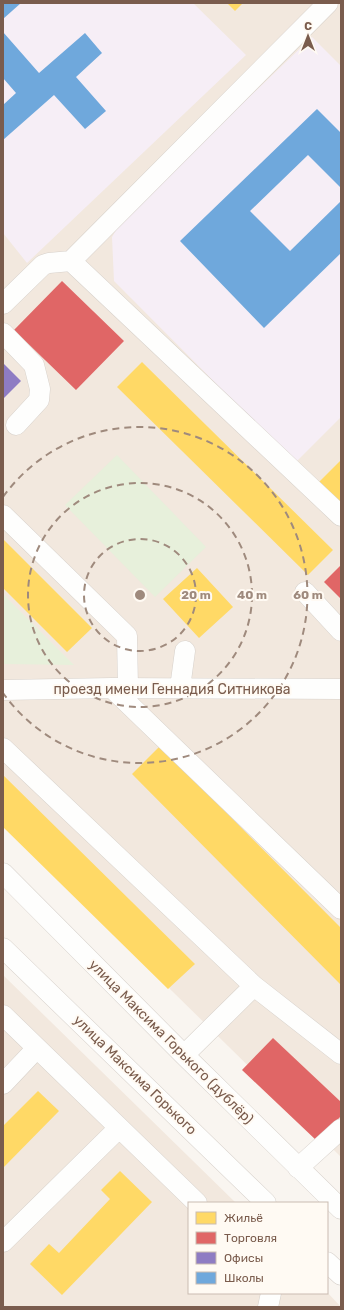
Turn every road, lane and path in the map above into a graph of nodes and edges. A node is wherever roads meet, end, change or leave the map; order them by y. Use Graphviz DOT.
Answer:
graph roads {
  1 [pos="317,7"];
  2 [pos="71,261"];
  3 [pos="3,304"];
  4 [pos="3,333"];
  5 [pos="16,425"];
  6 [pos="3,515"];
  7 [pos="341,516"];
  8 [pos="305,592"];
  9 [pos="341,631"];
  10 [pos="185,651"];
  11 [pos="120,688"];
  12 [pos="180,688"];
  13 [pos="341,689"];
  14 [pos="3,690"];
  15 [pos="3,748"];
  16 [pos="3,872"];
  17 [pos="341,909"];
  18 [pos="3,948"];
  19 [pos="254,986"];
  20 [pos="3,1015"];
  21 [pos="37,1048"];
  22 [pos="341,1054"];
  23 [pos="184,1055"];
  24 [pos="3,1084"];
  25 [pos="119,1128"];
  26 [pos="341,1129"];
  27 [pos="298,1168"];
  28 [pos="196,1202"];
  29 [pos="265,1202"];
  30 [pos="341,1209"];
  31 [pos="3,1242"];
  32 [pos="328,1263"];
  33 [pos="341,1275"];
  34 [pos="271,1294"];
  35 [pos="268,1307"];
  1 -- 2 [label="street"];
  2 -- 3 [label="street"];
  2 -- 7 [label="street"];
  4 -- 5 [label="street"];
  6 -- 11 [label="street"];
  8 -- 9 [label="street"];
  10 -- 12 [label="street"];
  11 -- 12 [label="street, проезд имени Геннадия Ситникова"];
  11 -- 14 [label="street, проезд имени Геннадия Ситникова"];
  11 -- 17 [label="street"];
  12 -- 13 [label="street, проезд имени Геннадия Ситникова"];
  15 -- 19 [label="street"];
  16 -- 23 [label="street, улица Максима Горького (дублёр)"];
  18 -- 29 [label="street, улица Максима Горького"];
  19 -- 22 [label="street"];
  19 -- 23 [label="street"];
  20 -- 21 [label="street"];
  21 -- 24 [label="street"];
  21 -- 25 [label="street"];
  23 -- 27 [label="street, улица Максима Горького (дублёр)"];
  25 -- 28 [label="street"];
  25 -- 31 [label="street"];
  26 -- 27 [label="street"];
  27 -- 30 [label="street, улица Максима Горького (дублёр)"];
  32 -- 33 [label="street"];
  34 -- 35 [label="street"];
}
